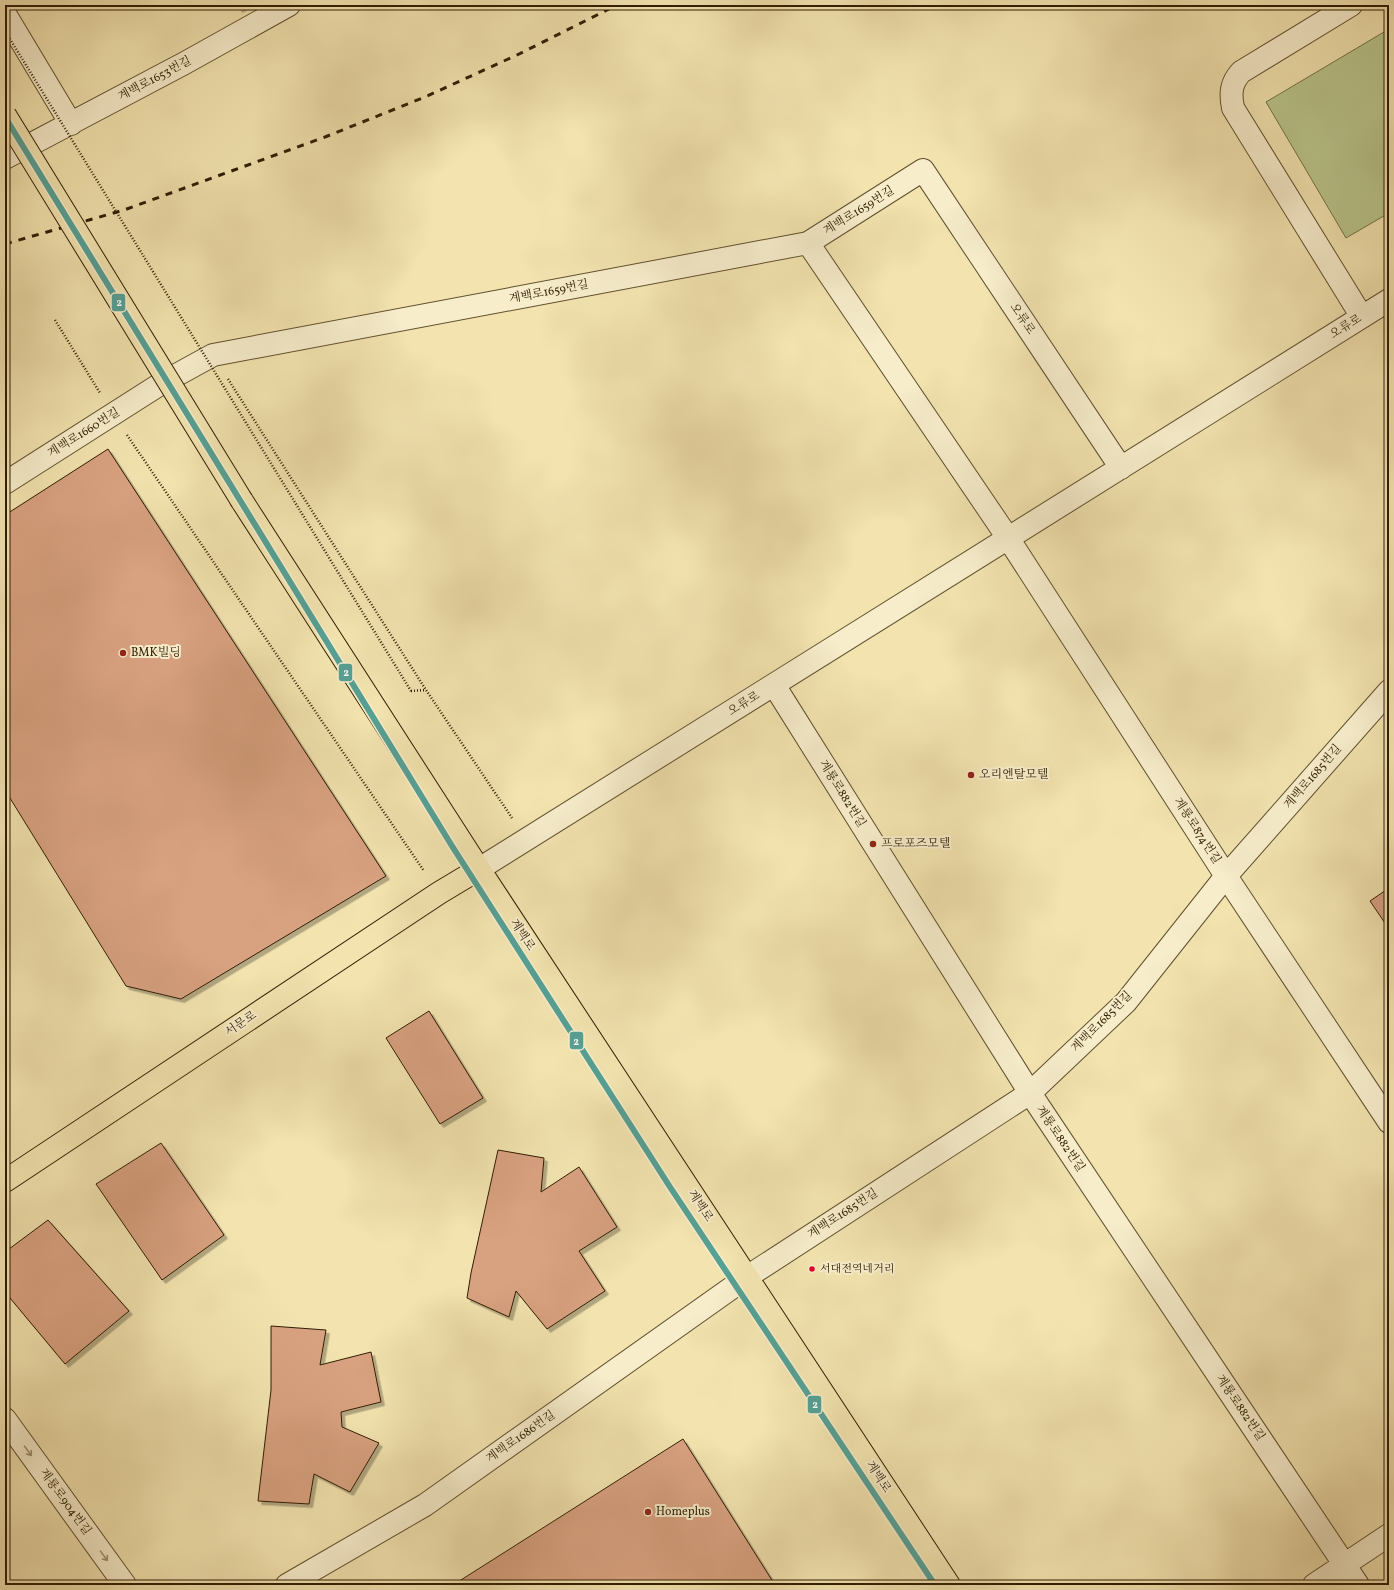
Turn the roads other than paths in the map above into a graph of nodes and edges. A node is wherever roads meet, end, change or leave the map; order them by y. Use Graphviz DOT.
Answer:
graph roads {
  1 [pos="289,5"];
  2 [pos="1351,5"];
  3 [pos="5,14"];
  4 [pos="5,115"];
  5 [pos="71,124"];
  6 [pos="12,154"];
  7 [pos="923,170"];
  8 [pos="808,243"];
  9 [pos="1389,300"];
  10 [pos="1362,317"];
  11 [pos="162,383"];
  12 [pos="1121,468"];
  13 [pos="5,483"];
  14 [pos="1008,538"];
  15 [pos="774,685"];
  16 [pos="1389,691"];
  17 [pos="479,869"];
  18 [pos="1226,876"];
  19 [pos="1030,1093"];
  20 [pos="1389,1122"];
  21 [pos="5,1181"];
  22 [pos="747,1276"];
  23 [pos="5,1419"];
  24 [pos="1389,1536"];
  25 [pos="1345,1565"];
  26 [pos="125,1585"];
  27 [pos="287,1585"];
  28 [pos="949,1585"];
  29 [pos="1314,1585"];
  30 [pos="1358,1585"];
  1 -- 5 [label="street, 계백로1653번길"];
  2 -- 10 [label="street"];
  3 -- 5 [label="street"];
  4 -- 17 [label="main road, 계백로, bridge"];
  5 -- 6 [label="street, 계백로1653번길"];
  7 -- 8 [label="street, 계백로1659번길"];
  7 -- 12 [label="street, 오류로"];
  8 -- 11 [label="street, 계백로1659번길"];
  8 -- 14 [label="street"];
  9 -- 10 [label="street, 오류로"];
  10 -- 12 [label="street, 오류로"];
  11 -- 13 [label="street, 계백로1660번길"];
  12 -- 14 [label="street, 오류로"];
  14 -- 15 [label="street, 오류로"];
  14 -- 18 [label="street, 계룡로874번길"];
  15 -- 17 [label="street, 오류로"];
  15 -- 19 [label="street, 계룡로882번길"];
  16 -- 18 [label="street, 계백로1685번길"];
  17 -- 21 [label="main road, 서문로"];
  17 -- 22 [label="main road, 계백로"];
  18 -- 19 [label="street, 계백로1685번길"];
  18 -- 20 [label="street, 계룡로874번길"];
  19 -- 22 [label="street, 계백로1685번길"];
  19 -- 25 [label="street, 계룡로882번길"];
  22 -- 27 [label="street, 계백로1686번길"];
  22 -- 28 [label="main road, 계백로"];
  23 -- 26 [label="street, 계룡로904번길, one-way"];
  24 -- 25 [label="street"];
  25 -- 29 [label="street"];
  25 -- 30 [label="street, 계룡로882번길"];
}
